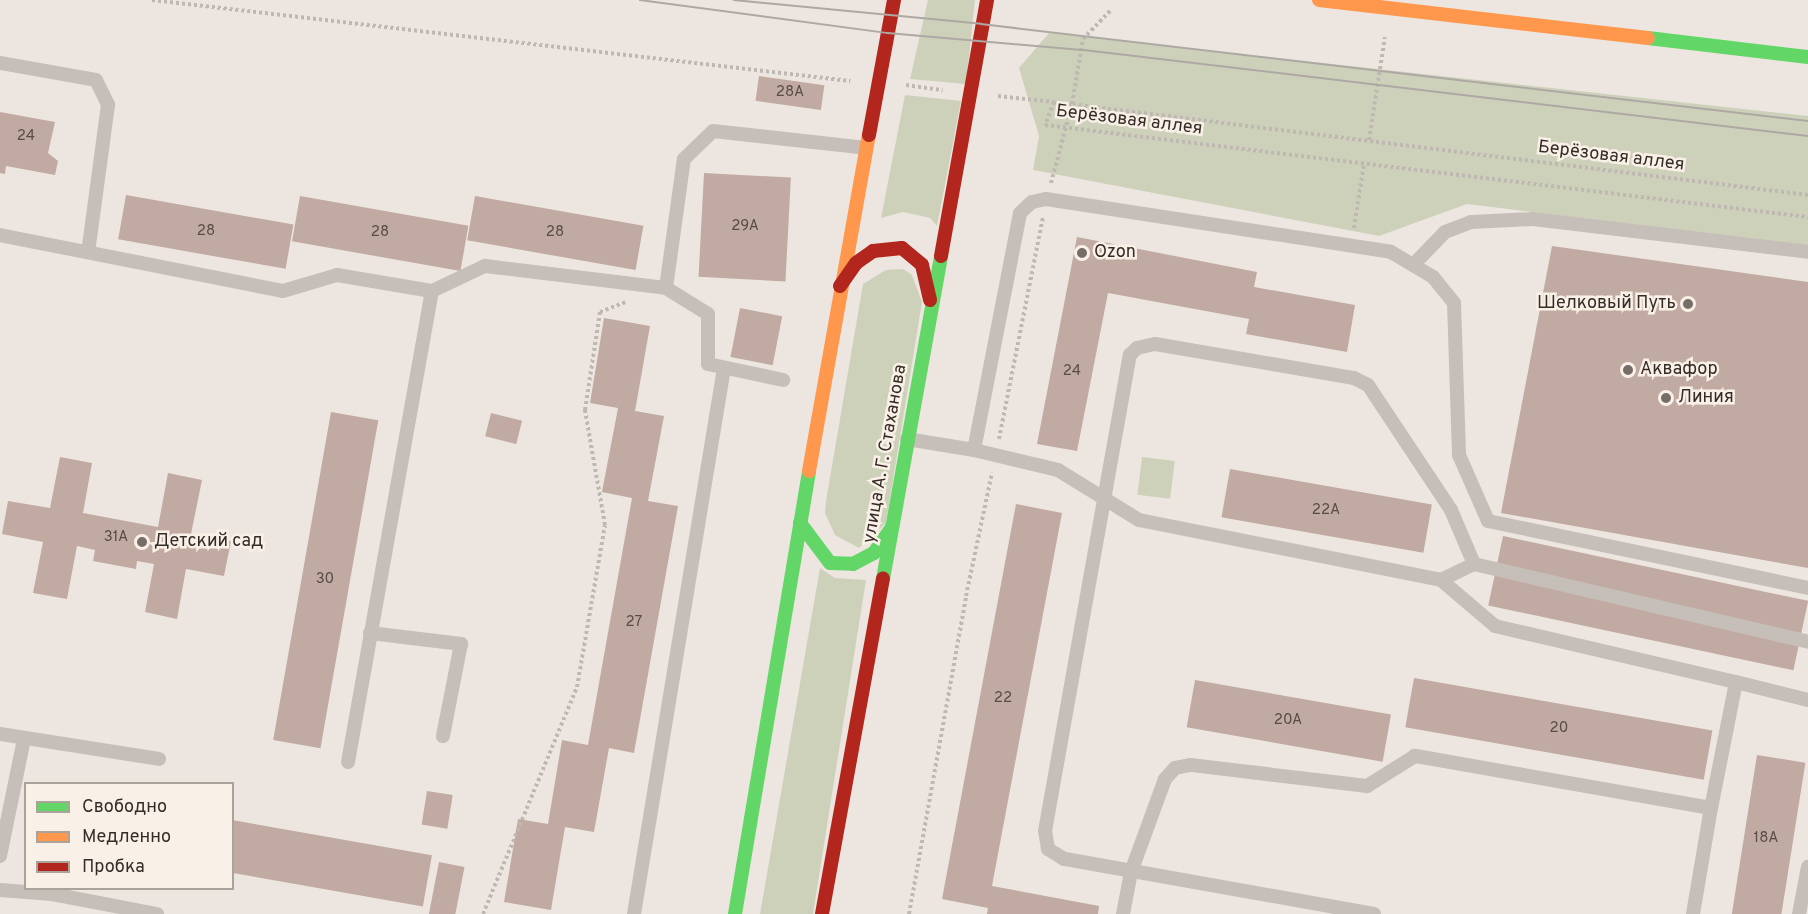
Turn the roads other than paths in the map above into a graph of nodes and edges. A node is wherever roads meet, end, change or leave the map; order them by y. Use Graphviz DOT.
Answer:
graph roads {
  1 [pos="894,0"];
  2 [pos="987,0"];
  3 [pos="1319,0"];
  4 [pos="1410,5"];
  5 [pos="1808,57"];
  6 [pos="0,63"];
  7 [pos="866,148"];
  8 [pos="0,235"];
  9 [pos="88,252"];
  10 [pos="1808,252"];
  11 [pos="1415,263"];
  12 [pos="840,286"];
  13 [pos="666,288"];
  14 [pos="432,291"];
  15 [pos="931,301"];
  16 [pos="724,368"];
  17 [pos="783,380"];
  18 [pos="907,439"];
  19 [pos="974,450"];
  20 [pos="1105,499"];
  21 [pos="800,524"];
  22 [pos="892,527"];
  23 [pos="1474,564"];
  24 [pos="1441,580"];
  25 [pos="1808,588"];
  26 [pos="370,633"];
  27 [pos="1808,642"];
  28 [pos="1736,682"];
  29 [pos="1808,700"];
  30 [pos="0,734"];
  31 [pos="443,736"];
  32 [pos="24,739"];
  33 [pos="159,759"];
  34 [pos="348,762"];
  35 [pos="1711,808"];
  36 [pos="0,856"];
  37 [pos="1808,867"];
  38 [pos="1131,872"];
  39 [pos="0,890"];
  40 [pos="157,914"];
  41 [pos="634,914"];
  42 [pos="735,914"];
  43 [pos="822,914"];
  44 [pos="1122,914"];
  45 [pos="1374,914"];
  46 [pos="1693,914"];
  47 [pos="1799,914"];
  1 -- 7 [label="main road"];
  2 -- 15 [label="main road, улица А. Г. Стаханова"];
  3 -- 4 [label="main road"];
  4 -- 5 [label="main road"];
  6 -- 9 [label="lane"];
  7 -- 12 [label="main road"];
  7 -- 13 [label="lane"];
  8 -- 9 [label="lane"];
  9 -- 14 [label="lane"];
  10 -- 11 [label="lane"];
  11 -- 19 [label="lane"];
  11 -- 25 [label="lane"];
  12 -- 15 [label="main road"];
  12 -- 21 [label="main road"];
  13 -- 14 [label="lane"];
  13 -- 16 [label="lane"];
  14 -- 26 [label="lane"];
  15 -- 18 [label="main road, улица А. Г. Стаханова"];
  16 -- 17 [label="lane"];
  16 -- 41 [label="lane"];
  18 -- 19 [label="lane"];
  18 -- 22 [label="main road, улица А. Г. Стаханова"];
  19 -- 20 [label="lane"];
  20 -- 23 [label="lane"];
  20 -- 24 [label="lane"];
  20 -- 38 [label="lane"];
  21 -- 22 [label="main road"];
  21 -- 42 [label="main road"];
  22 -- 43 [label="main road, улица А. Г. Стаханова"];
  23 -- 24 [label="lane"];
  23 -- 27 [label="lane"];
  24 -- 28 [label="lane"];
  26 -- 31 [label="lane"];
  26 -- 34 [label="lane"];
  28 -- 29 [label="lane"];
  28 -- 35 [label="lane"];
  30 -- 32 [label="lane"];
  32 -- 33 [label="lane"];
  32 -- 36 [label="lane"];
  35 -- 38 [label="lane"];
  35 -- 46 [label="lane"];
  37 -- 47 [label="lane"];
  38 -- 44 [label="lane"];
  38 -- 45 [label="lane"];
  39 -- 40 [label="lane"];
}
